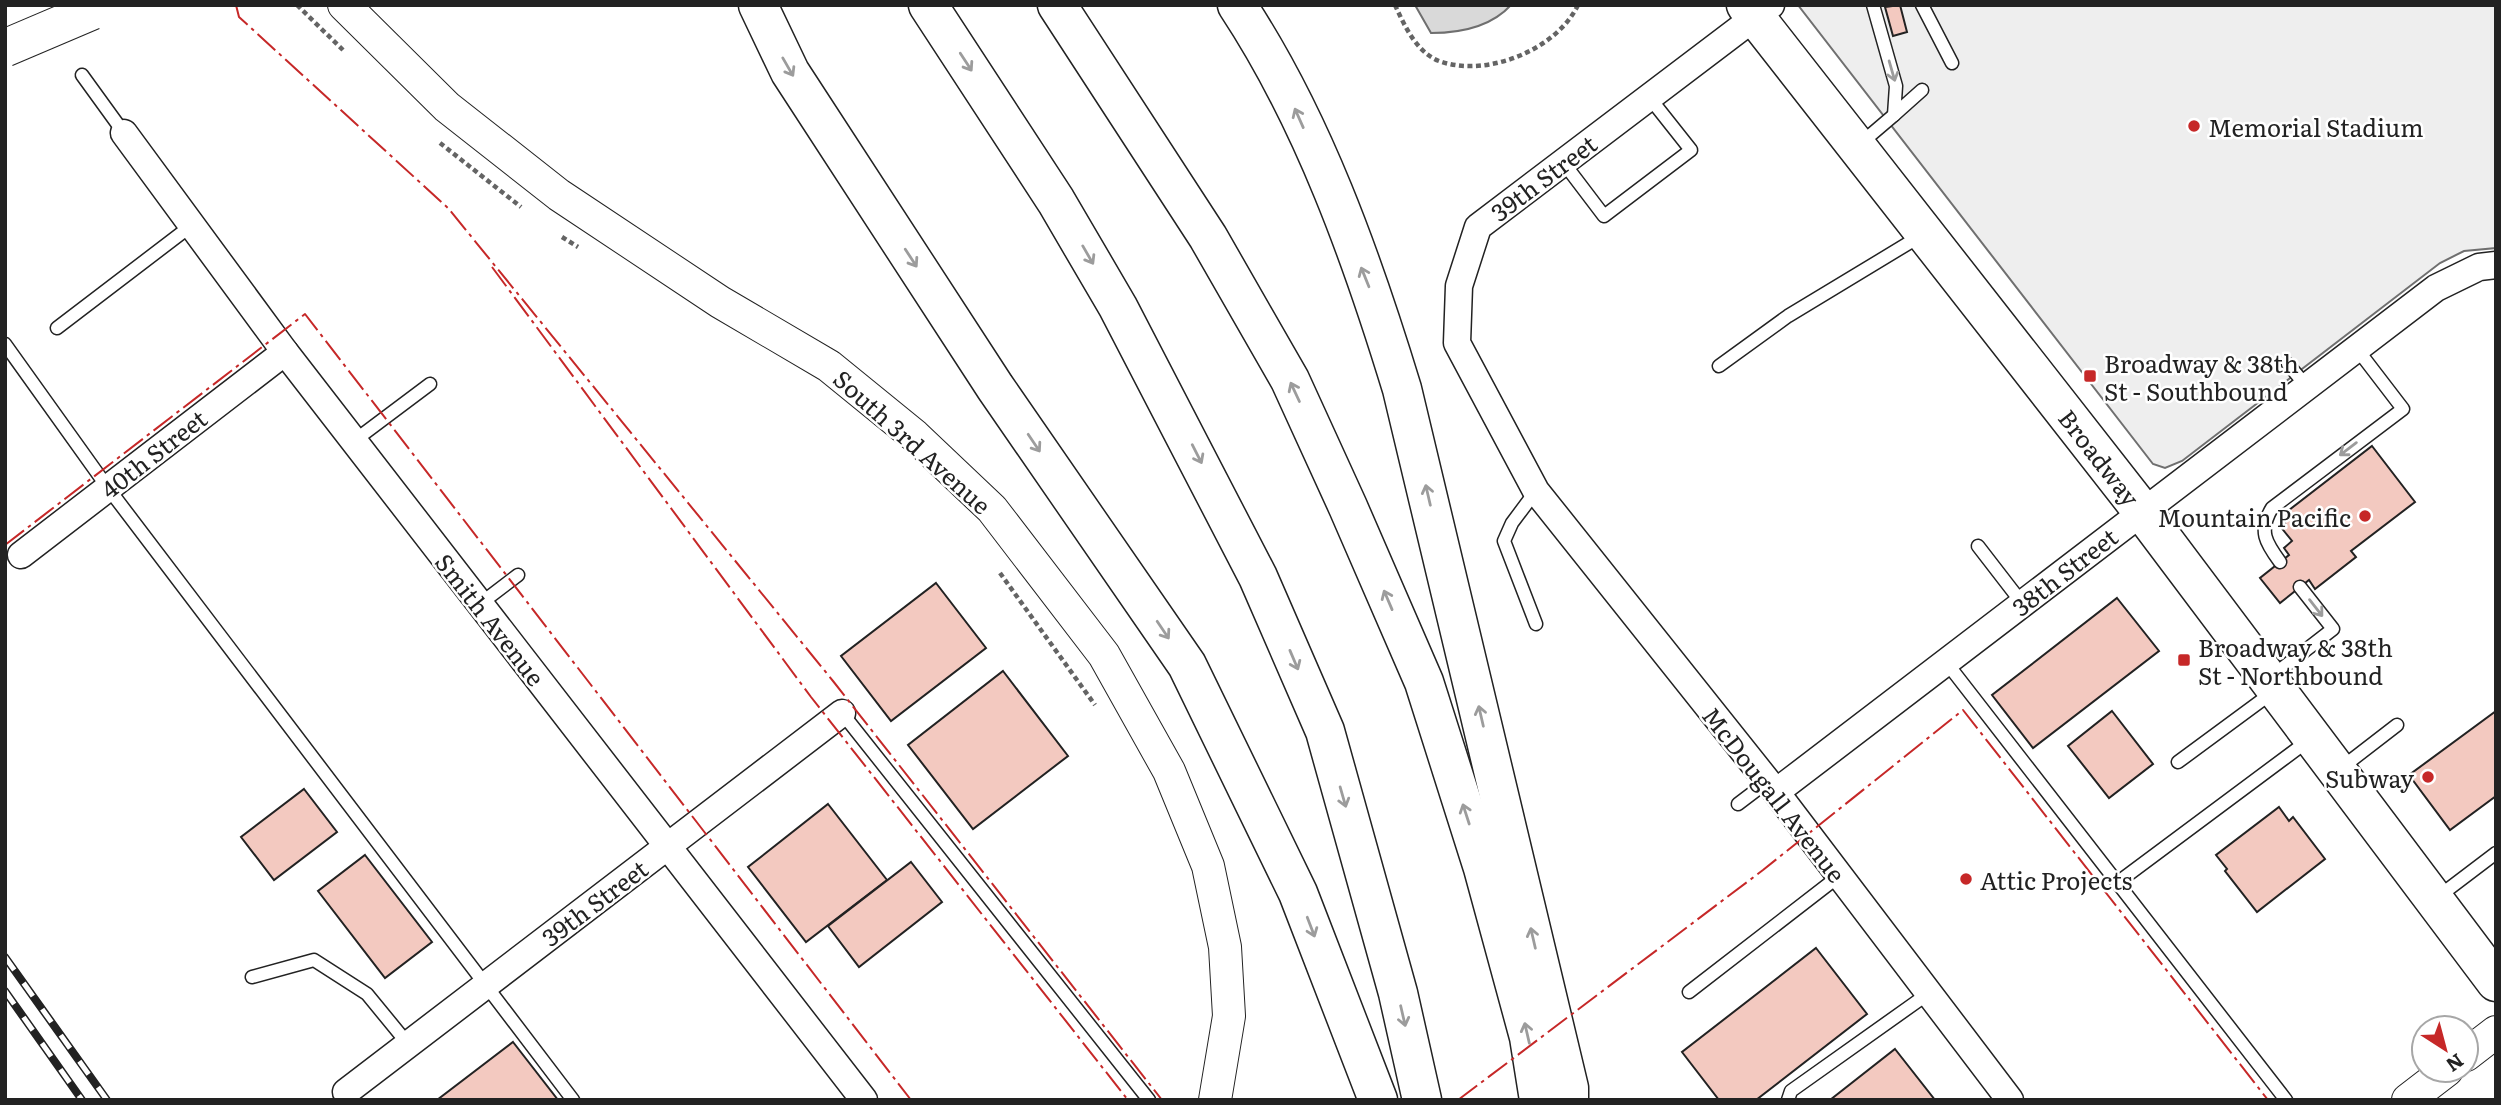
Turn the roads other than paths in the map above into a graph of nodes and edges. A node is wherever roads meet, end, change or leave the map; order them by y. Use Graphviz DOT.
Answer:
graph roads {
  1 [pos="344,5"];
  2 [pos="758,5"];
  3 [pos="929,5"];
  4 [pos="1057,5"];
  5 [pos="1237,5"];
  6 [pos="1872,5"];
  7 [pos="1922,5"];
  8 [pos="1757,9"];
  9 [pos="92,11"];
  10 [pos="5,48"];
  11 [pos="1952,64"];
  12 [pos="82,75"];
  13 [pos="1922,90"];
  14 [pos="1649,97"];
  15 [pos="1894,115"];
  16 [pos="124,133"];
  17 [pos="1857,147"];
  18 [pos="1563,162"];
  19 [pos="192,225"];
  20 [pos="1924,233"];
  21 [pos="2496,265"];
  22 [pos="57,328"];
  23 [pos="5,344"];
  24 [pos="2357,349"];
  25 [pos="285,352"];
  26 [pos="2288,364"];
  27 [pos="1719,366"];
  28 [pos="430,384"];
  29 [pos="2307,387"];
  30 [pos="354,441"];
  31 [pos="108,488"];
  32 [pos="1536,491"];
  33 [pos="2142,511"];
  34 [pos="1978,546"];
  35 [pos="21,555"];
  36 [pos="2280,562"];
  37 [pos="518,575"];
  38 [pos="2300,587"];
  39 [pos="2022,603"];
  40 [pos="480,604"];
  41 [pos="1536,624"];
  42 [pos="1946,662"];
  43 [pos="2272,684"];
  44 [pos="842,713"];
  45 [pos="2397,725"];
  46 [pos="2312,737"];
  47 [pos="2178,762"];
  48 [pos="2337,771"];
  49 [pos="1772,787"];
  50 [pos="1738,804"];
  51 [pos="667,846"];
  52 [pos="2496,853"];
  53 [pos="1839,876"];
  54 [pos="2117,883"];
  55 [pos="2434,900"];
  56 [pos="2486,962"];
  57 [pos="252,977"];
  58 [pos="485,985"];
  59 [pos="1689,992"];
  60 [pos="1928,993"];
  61 [pos="2496,1032"];
  62 [pos="408,1044"];
  63 [pos="2480,1044"];
  64 [pos="346,1092"];
  65 [pos="573,1100"];
  66 [pos="864,1100"];
  67 [pos="1149,1100"];
  68 [pos="1214,1100"];
  69 [pos="1378,1100"];
  70 [pos="1422,1100"];
  71 [pos="1539,1100"];
  72 [pos="1569,1100"];
  73 [pos="1788,1100"];
  74 [pos="2010,1100"];
  75 [pos="2286,1100"];
  1 -- 68 [label="street, South 3rd Avenue"];
  2 -- 69 [label="main road, one-way"];
  3 -- 70 [label="main road, one-way"];
  71 -- 4 [label="main road, one-way"];
  72 -- 5 [label="main road, one-way"];
  6 -- 15 [label="lane, one-way"];
  7 -- 11 [label="lane"];
  8 -- 14 [label="street, 39th Street"];
  8 -- 17 [label="main road, Broadway"];
  9 -- 10 [label="main road, bridge"];
  12 -- 16 [label="lane"];
  13 -- 15 [label="lane"];
  14 -- 18 [label="street, 39th Street"];
  14 -- 18 [label="lane"];
  15 -- 17 [label="lane"];
  16 -- 19 [label="street, Smith Avenue"];
  17 -- 20 [label="main road, Broadway"];
  18 -- 32 [label="street, 39th Street"];
  19 -- 22 [label="lane"];
  19 -- 25 [label="street, Smith Avenue"];
  20 -- 27 [label="lane"];
  20 -- 33 [label="main road, Broadway"];
  21 -- 24 [label="street, 38th Street"];
  23 -- 31 [label="lane"];
  24 -- 29 [label="street, 38th Street"];
  24 -- 36 [label="lane, one-way"];
  25 -- 30 [label="street, Smith Avenue"];
  25 -- 31 [label="street, 40th Street"];
  26 -- 29 [label="lane"];
  28 -- 30 [label="lane"];
  29 -- 33 [label="street, 38th Street"];
  30 -- 40 [label="street, Smith Avenue"];
  31 -- 35 [label="street, 40th Street"];
  31 -- 58 [label="lane"];
  32 -- 41 [label="lane"];
  32 -- 49 [label="street, McDougall Avenue"];
  33 -- 39 [label="street, 38th Street"];
  33 -- 43 [label="main road, Broadway"];
  34 -- 39 [label="lane"];
  37 -- 40 [label="lane"];
  38 -- 43 [label="lane, one-way"];
  39 -- 42 [label="street, 38th Street"];
  40 -- 51 [label="street, Smith Avenue"];
  42 -- 49 [label="street, 38th Street"];
  42 -- 54 [label="lane"];
  43 -- 46 [label="main road, Broadway"];
  43 -- 47 [label="lane"];
  44 -- 51 [label="street, 39th Street"];
  44 -- 67 [label="lane"];
  45 -- 48 [label="lane"];
  46 -- 48 [label="main road, Broadway"];
  46 -- 54 [label="lane"];
  48 -- 55 [label="main road, Broadway"];
  49 -- 50 [label="lane"];
  49 -- 53 [label="street, McDougall Avenue"];
  51 -- 58 [label="street, 39th Street"];
  51 -- 66 [label="street, Smith Avenue"];
  52 -- 55 [label="lane"];
  53 -- 59 [label="lane"];
  53 -- 60 [label="street, McDougall Avenue"];
  54 -- 75 [label="lane"];
  55 -- 56 [label="main road, Broadway"];
  57 -- 62 [label="lane"];
  58 -- 62 [label="street, 39th Street"];
  58 -- 65 [label="lane"];
  60 -- 73 [label="lane"];
  60 -- 74 [label="street, McDougall Avenue"];
  61 -- 63 [label="street"];
  62 -- 64 [label="street, 39th Street"];
}
